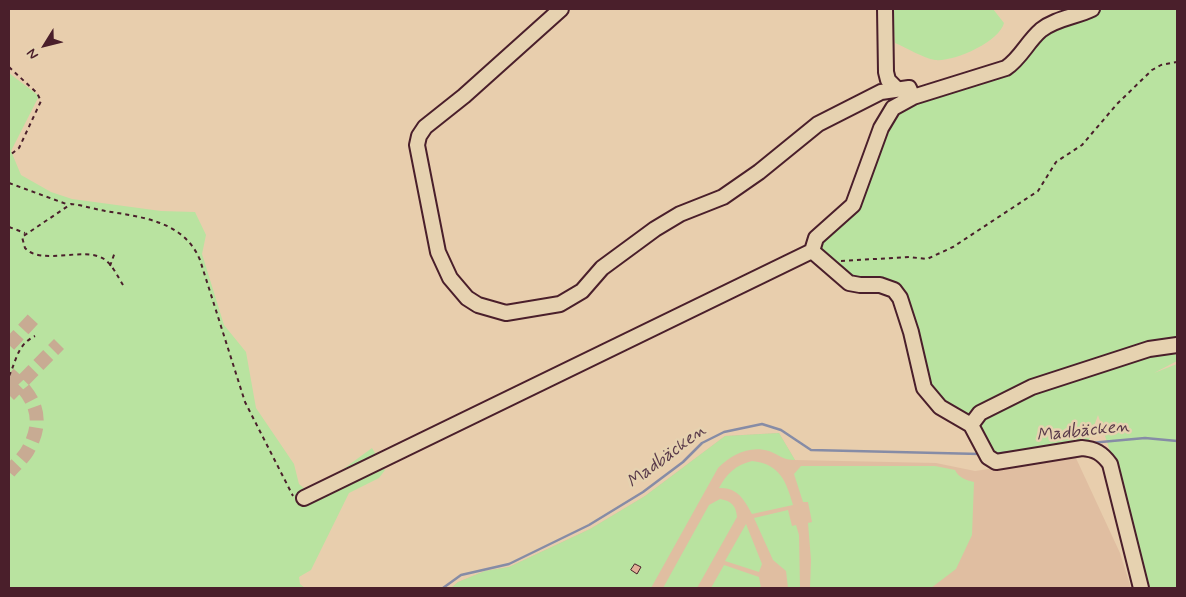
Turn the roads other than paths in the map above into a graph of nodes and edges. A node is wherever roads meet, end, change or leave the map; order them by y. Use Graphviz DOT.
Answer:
graph roads {
  1 [pos="561,9"];
  2 [pos="885,9"];
  3 [pos="1092,9"];
  4 [pos="897,90"];
  5 [pos="914,97"];
  6 [pos="817,255"];
  7 [pos="1177,345"];
  8 [pos="971,425"];
  9 [pos="304,498"];
  10 [pos="1141,588"];
  1 -- 4 [label="street"];
  2 -- 4 [label="street"];
  3 -- 5 [label="street"];
  4 -- 5 [label="street"];
  5 -- 6 [label="street"];
  6 -- 8 [label="street"];
  6 -- 9 [label="street"];
  7 -- 8 [label="street"];
  8 -- 10 [label="street"];
}
